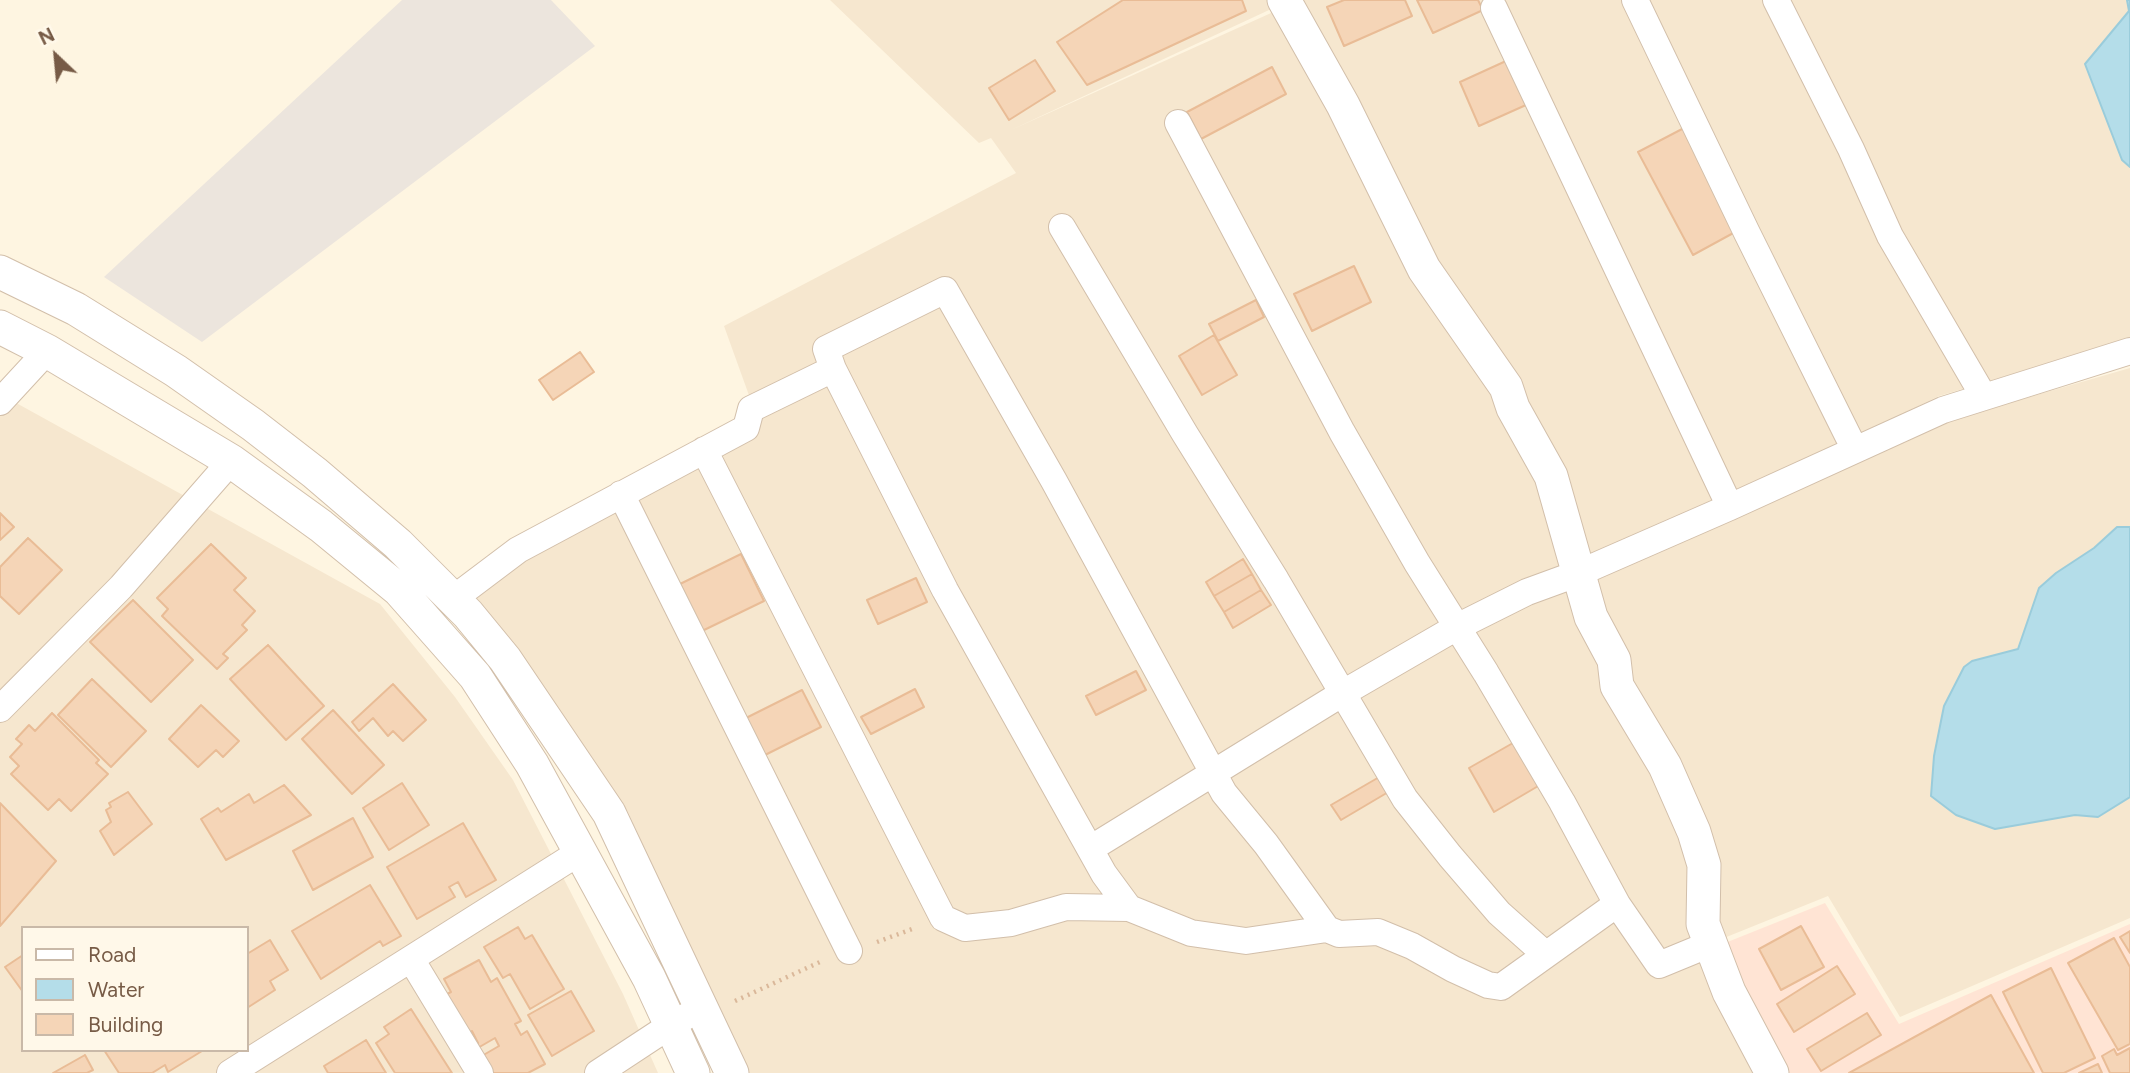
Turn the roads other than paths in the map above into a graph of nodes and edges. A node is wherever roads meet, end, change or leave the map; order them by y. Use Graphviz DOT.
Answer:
graph roads {
  1 [pos="1284,0"];
  2 [pos="1635,0"];
  3 [pos="1776,0"];
  4 [pos="1494,8"];
  5 [pos="1178,123"];
  6 [pos="1062,228"];
  7 [pos="0,272"];
  8 [pos="0,327"];
  9 [pos="47,351"];
  10 [pos="2130,351"];
  11 [pos="833,369"];
  12 [pos="1984,397"];
  13 [pos="0,402"];
  14 [pos="704,450"];
  15 [pos="1855,450"];
  16 [pos="231,461"];
  17 [pos="621,494"];
  18 [pos="1730,507"];
  19 [pos="1579,573"];
  20 [pos="453,599"];
  21 [pos="1457,627"];
  22 [pos="1343,694"];
  23 [pos="0,709"];
  24 [pos="1212,773"];
  25 [pos="1090,849"];
  26 [pos="580,852"];
  27 [pos="1617,904"];
  28 [pos="1129,908"];
  29 [pos="1327,929"];
  30 [pos="1710,944"];
  31 [pos="849,951"];
  32 [pos="1545,954"];
  33 [pos="411,959"];
  34 [pos="701,1008"];
  35 [pos="671,1025"];
  36 [pos="230,1073"];
  37 [pos="480,1073"];
  38 [pos="598,1073"];
  39 [pos="692,1073"];
  40 [pos="732,1073"];
  41 [pos="1772,1073"];
  1 -- 19 [label="street"];
  2 -- 15 [label="street"];
  3 -- 12 [label="street"];
  4 -- 18 [label="street"];
  5 -- 21 [label="street"];
  6 -- 22 [label="street"];
  7 -- 20 [label="street"];
  8 -- 9 [label="street"];
  9 -- 13 [label="street"];
  9 -- 16 [label="street"];
  10 -- 12 [label="street"];
  11 -- 14 [label="street"];
  11 -- 24 [label="street"];
  11 -- 25 [label="street"];
  12 -- 15 [label="street"];
  14 -- 17 [label="street"];
  14 -- 28 [label="street"];
  15 -- 18 [label="street"];
  16 -- 23 [label="street"];
  16 -- 26 [label="street"];
  17 -- 20 [label="street"];
  17 -- 31 [label="street"];
  18 -- 19 [label="street"];
  19 -- 21 [label="street"];
  19 -- 30 [label="street"];
  20 -- 34 [label="street"];
  21 -- 22 [label="street"];
  21 -- 27 [label="street"];
  22 -- 24 [label="street"];
  22 -- 32 [label="street"];
  24 -- 25 [label="street"];
  24 -- 29 [label="street"];
  25 -- 28 [label="street"];
  26 -- 33 [label="street"];
  26 -- 35 [label="street"];
  27 -- 30 [label="street"];
  27 -- 32 [label="street"];
  28 -- 29 [label="street"];
  29 -- 32 [label="street"];
  30 -- 41 [label="street"];
  33 -- 36 [label="street"];
  33 -- 37 [label="street"];
  34 -- 35 [label="street"];
  34 -- 40 [label="street"];
  35 -- 38 [label="street"];
  35 -- 39 [label="street"];
}
